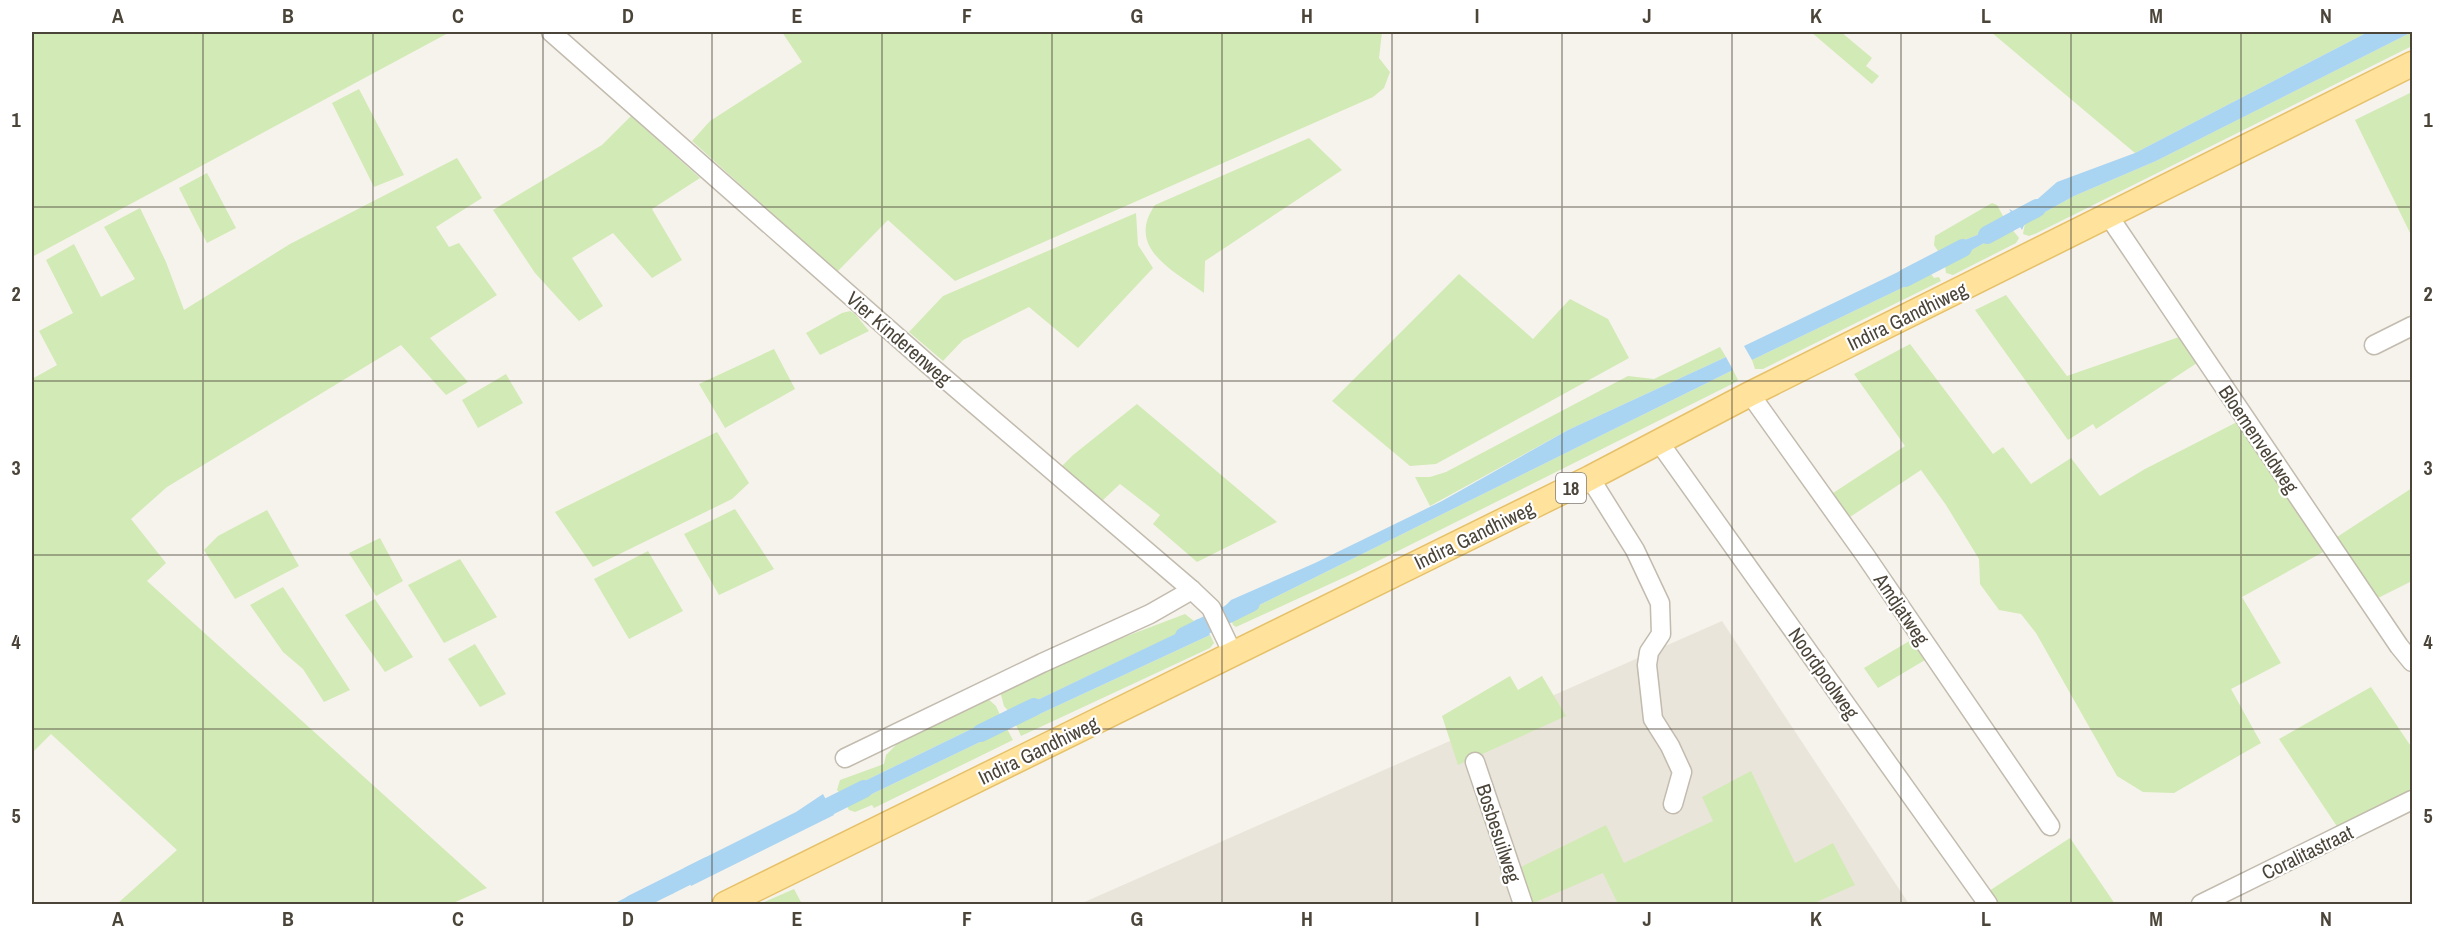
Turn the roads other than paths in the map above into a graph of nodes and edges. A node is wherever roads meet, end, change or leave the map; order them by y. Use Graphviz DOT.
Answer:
graph roads {
  1 [pos="551,32"];
  2 [pos="2412,64"];
  3 [pos="2108,215"];
  4 [pos="2412,326"];
  5 [pos="2374,345"];
  6 [pos="1750,394"];
  7 [pos="1659,442"];
  8 [pos="1590,478"];
  9 [pos="1192,590"];
  10 [pos="1229,645"];
  11 [pos="2412,662"];
  12 [pos="845,759"];
  13 [pos="1475,762"];
  14 [pos="2412,800"];
  15 [pos="1673,804"];
  16 [pos="2050,826"];
  17 [pos="725,904"];
  18 [pos="1523,904"];
  19 [pos="1988,904"];
  20 [pos="2201,904"];
  1 -- 9 [label="street, Vier Kinderenweg"];
  2 -- 3 [label="main road, Indira Gandhiweg / 18"];
  3 -- 6 [label="main road, Indira Gandhiweg / 18"];
  3 -- 11 [label="street, Bloemenveldweg"];
  4 -- 5 [label="street"];
  6 -- 7 [label="main road, Indira Gandhiweg / 18"];
  6 -- 16 [label="street, Amdjatweg"];
  7 -- 8 [label="main road, Indira Gandhiweg / 18"];
  7 -- 19 [label="street, Noordpoolweg"];
  8 -- 10 [label="main road, Indira Gandhiweg / 18"];
  8 -- 15 [label="street"];
  9 -- 10 [label="street, Vier Kinderenweg"];
  9 -- 12 [label="street"];
  10 -- 17 [label="main road, Indira Gandhiweg / 18"];
  13 -- 18 [label="street, Bosbesuilweg"];
  14 -- 20 [label="street, Coralitastraat"];
}
